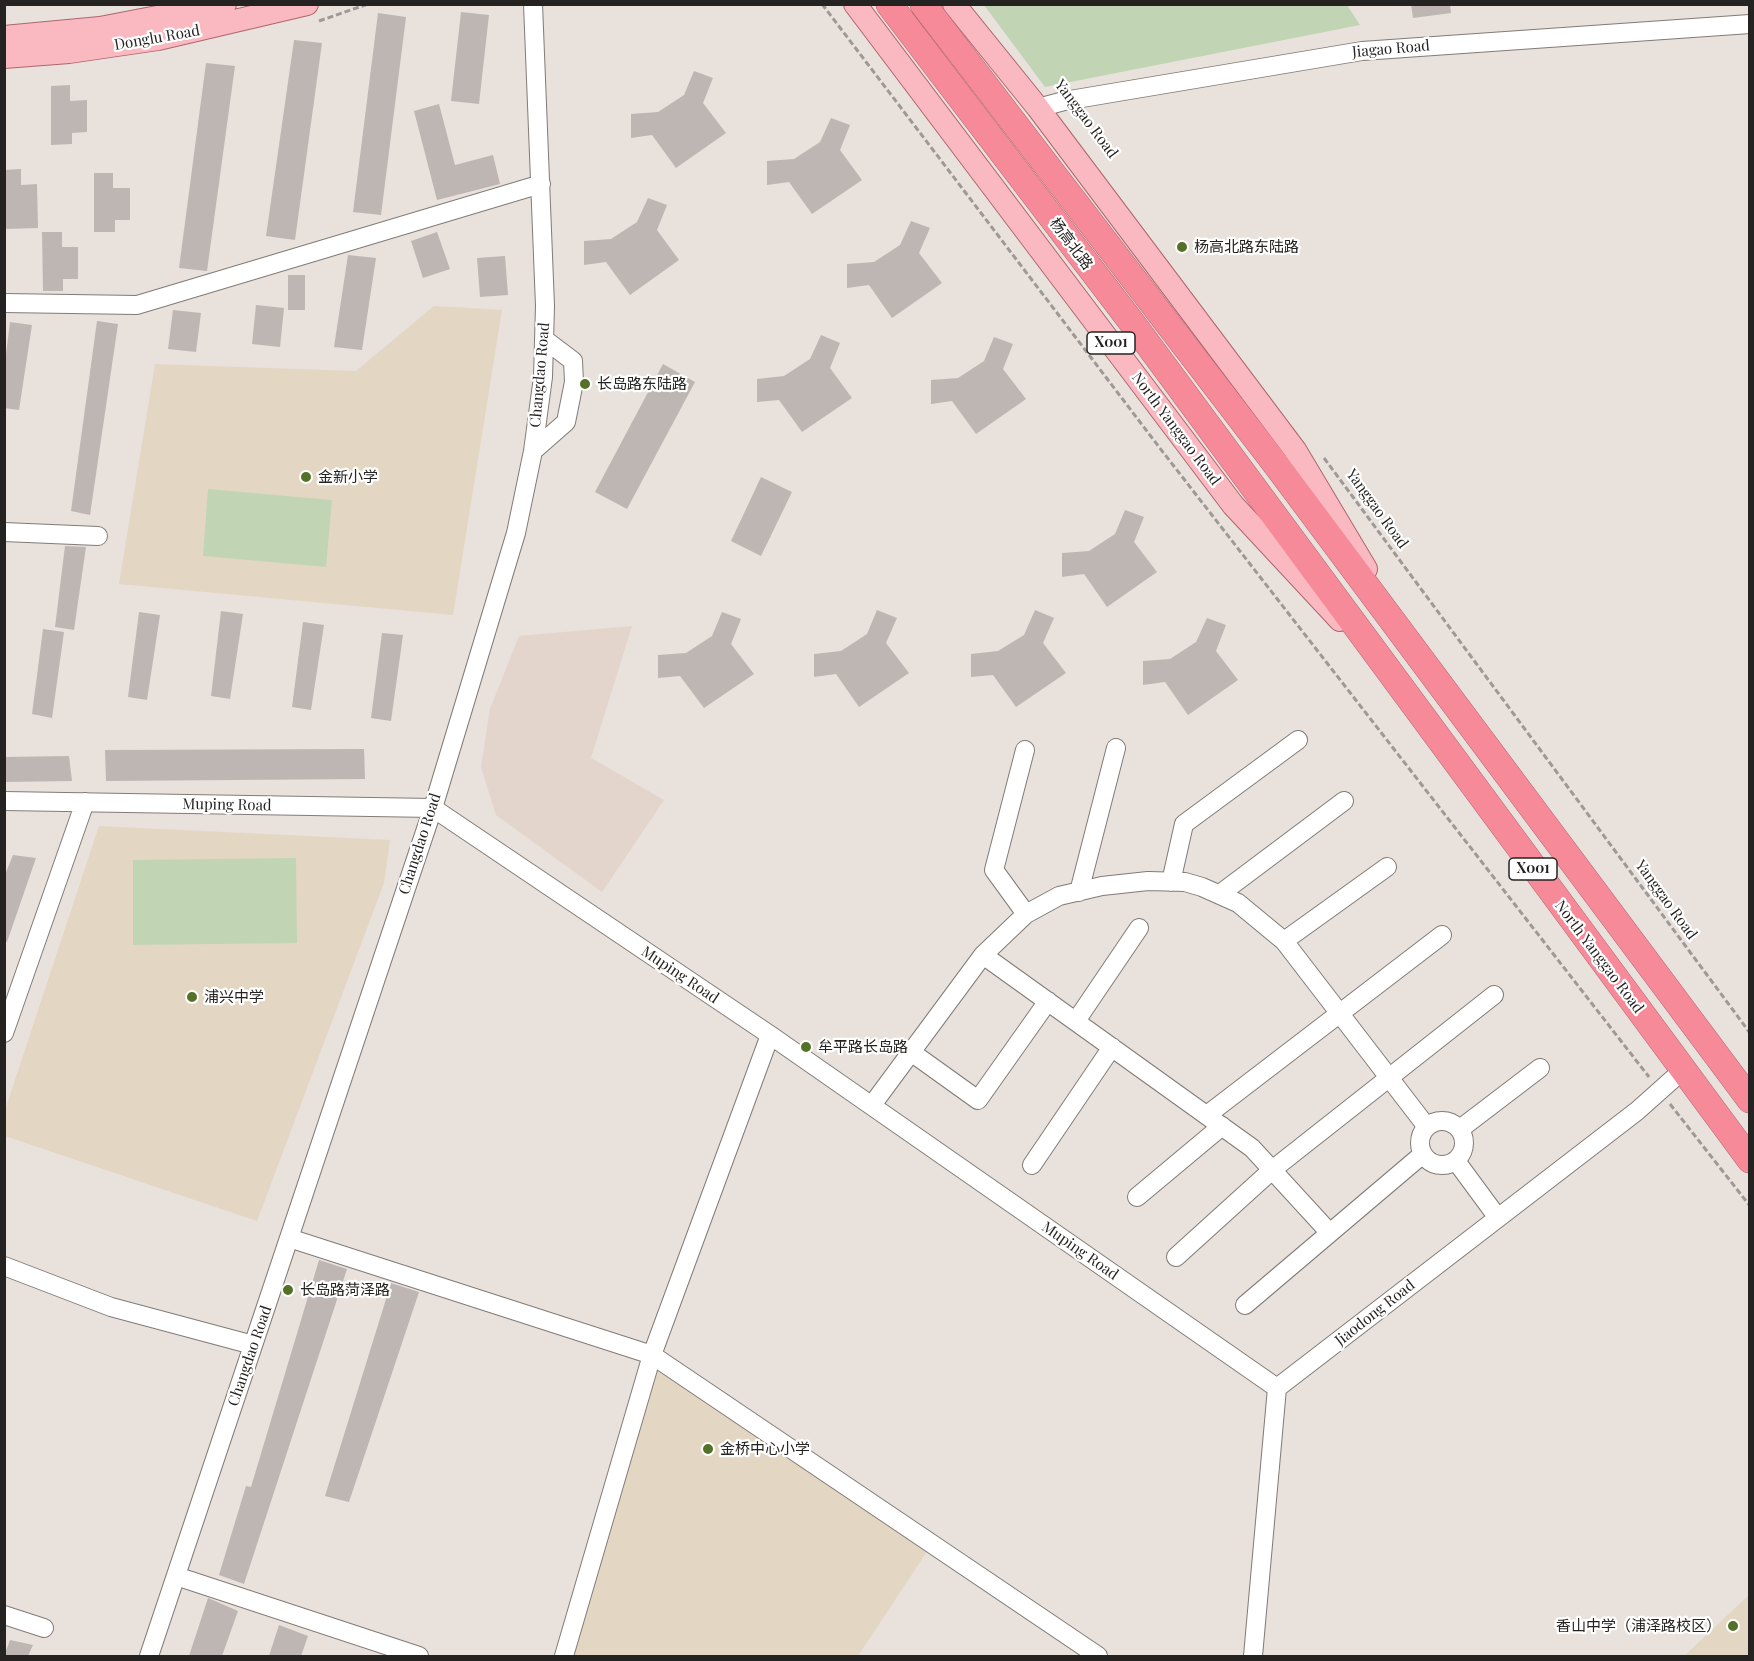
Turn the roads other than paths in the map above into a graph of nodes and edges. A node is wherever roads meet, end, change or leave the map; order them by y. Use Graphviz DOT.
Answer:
graph roads {
  1 [pos="225,4"];
  2 [pos="307,4"];
  3 [pos="533,4"];
  4 [pos="855,4"];
  5 [pos="889,4"];
  6 [pos="923,4"];
  7 [pos="954,4"];
  8 [pos="1749,24"];
  9 [pos="4,38"];
  10 [pos="4,57"];
  11 [pos="1038,108"];
  12 [pos="541,184"];
  13 [pos="4,303"];
  14 [pos="544,339"];
  15 [pos="533,451"];
  16 [pos="1251,485"];
  17 [pos="4,532"];
  18 [pos="98,536"];
  19 [pos="1412,647"];
  20 [pos="1384,668"];
  21 [pos="1298,740"];
  22 [pos="1116,748"];
  23 [pos="1025,750"];
  24 [pos="4,801"];
  25 [pos="1344,801"];
  26 [pos="85,802"];
  27 [pos="432,808"];
  28 [pos="1387,867"];
  29 [pos="1171,882"];
  30 [pos="1079,892"];
  31 [pos="1220,894"];
  32 [pos="1026,914"];
  33 [pos="1139,928"];
  34 [pos="1442,935"];
  35 [pos="1284,941"];
  36 [pos="983,955"];
  37 [pos="1494,995"];
  38 [pos="1048,1001"];
  39 [pos="1340,1013"];
  40 [pos="1076,1021"];
  41 [pos="4,1033"];
  42 [pos="770,1035"];
  43 [pos="1112,1047"];
  44 [pos="1711,1047"];
  45 [pos="911,1052"];
  46 [pos="1540,1068"];
  47 [pos="1683,1070"];
  48 [pos="1389,1077"];
  49 [pos="1749,1090"];
  50 [pos="1749,1100"];
  51 [pos="872,1105"];
  52 [pos="1214,1121"];
  53 [pos="1427,1127"];
  54 [pos="1460,1129"];
  55 [pos="1423,1154"];
  56 [pos="1749,1160"];
  57 [pos="1456,1161"];
  58 [pos="1032,1166"];
  59 [pos="1272,1170"];
  60 [pos="1137,1197"];
  61 [pos="1498,1218"];
  62 [pos="1329,1232"];
  63 [pos="289,1238"];
  64 [pos="1176,1257"];
  65 [pos="4,1266"];
  66 [pos="1245,1305"];
  67 [pos="253,1345"];
  68 [pos="652,1355"];
  69 [pos="1277,1388"];
  70 [pos="176,1575"];
  71 [pos="4,1615"];
  72 [pos="44,1628"];
  73 [pos="149,1656"];
  74 [pos="419,1656"];
  75 [pos="564,1656"];
  76 [pos="1098,1656"];
  77 [pos="1253,1656"];
  1 -- 9 [label="main road, Donglu Road"];
  2 -- 10 [label="main road, Donglu Road"];
  3 -- 12 [label="street, Changdao Road"];
  4 -- 20 [label="main road, North Yanggao Road / X001"];
  5 -- 16 [label="highway, 杨高北路 / X001"];
  6 -- 19 [label="highway, 杨高北路 / X001"];
  7 -- 11 [label="main road, X001"];
  8 -- 11 [label="street, Jiagao Road"];
  11 -- 19 [label="main road, X001"];
  12 -- 13 [label="street"];
  12 -- 14 [label="street, Changdao Road"];
  14 -- 15 [label="street, Changdao Road"];
  14 -- 15 [label="street"];
  15 -- 27 [label="street, Changdao Road"];
  16 -- 20 [label="highway, North Yanggao Road / X001"];
  17 -- 18 [label="street"];
  19 -- 44 [label="highway, X001"];
  20 -- 47 [label="highway, North Yanggao Road / X001"];
  21 -- 29 [label="street"];
  22 -- 30 [label="street"];
  23 -- 32 [label="street"];
  24 -- 26 [label="street, Muping Road"];
  25 -- 31 [label="street"];
  26 -- 27 [label="street, Muping Road"];
  26 -- 41 [label="street"];
  27 -- 42 [label="street, Muping Road"];
  27 -- 63 [label="street, Changdao Road"];
  28 -- 35 [label="street"];
  29 -- 30 [label="street"];
  29 -- 31 [label="street"];
  30 -- 32 [label="street"];
  31 -- 35 [label="street"];
  32 -- 36 [label="street"];
  33 -- 40 [label="street"];
  34 -- 39 [label="street"];
  35 -- 39 [label="street"];
  36 -- 38 [label="street"];
  36 -- 45 [label="street"];
  37 -- 48 [label="street"];
  38 -- 40 [label="street"];
  38 -- 45 [label="street"];
  39 -- 48 [label="street"];
  39 -- 52 [label="street"];
  40 -- 43 [label="street"];
  42 -- 51 [label="street, Muping Road"];
  42 -- 68 [label="street"];
  43 -- 52 [label="street"];
  43 -- 58 [label="street"];
  44 -- 49 [label="main road, X001"];
  44 -- 50 [label="highway, X001"];
  45 -- 51 [label="street"];
  46 -- 54 [label="street"];
  47 -- 56 [label="highway, North Yanggao Road / X001"];
  47 -- 61 [label="street, Jiaodong Road"];
  48 -- 53 [label="street"];
  48 -- 59 [label="street"];
  51 -- 69 [label="street, Muping Road"];
  52 -- 59 [label="street"];
  52 -- 60 [label="street"];
  53 -- 54 [label="street"];
  53 -- 55 [label="street"];
  54 -- 57 [label="street"];
  55 -- 57 [label="street"];
  55 -- 62 [label="street"];
  57 -- 61 [label="street"];
  59 -- 62 [label="street"];
  59 -- 64 [label="street"];
  61 -- 69 [label="street, Jiaodong Road"];
  62 -- 66 [label="street"];
  63 -- 67 [label="street, Changdao Road"];
  63 -- 68 [label="street"];
  65 -- 67 [label="street"];
  67 -- 70 [label="street, Changdao Road"];
  68 -- 75 [label="street"];
  68 -- 76 [label="street"];
  69 -- 77 [label="street"];
  70 -- 73 [label="street, Changdao Road"];
  70 -- 74 [label="street"];
  71 -- 72 [label="street"];
}
